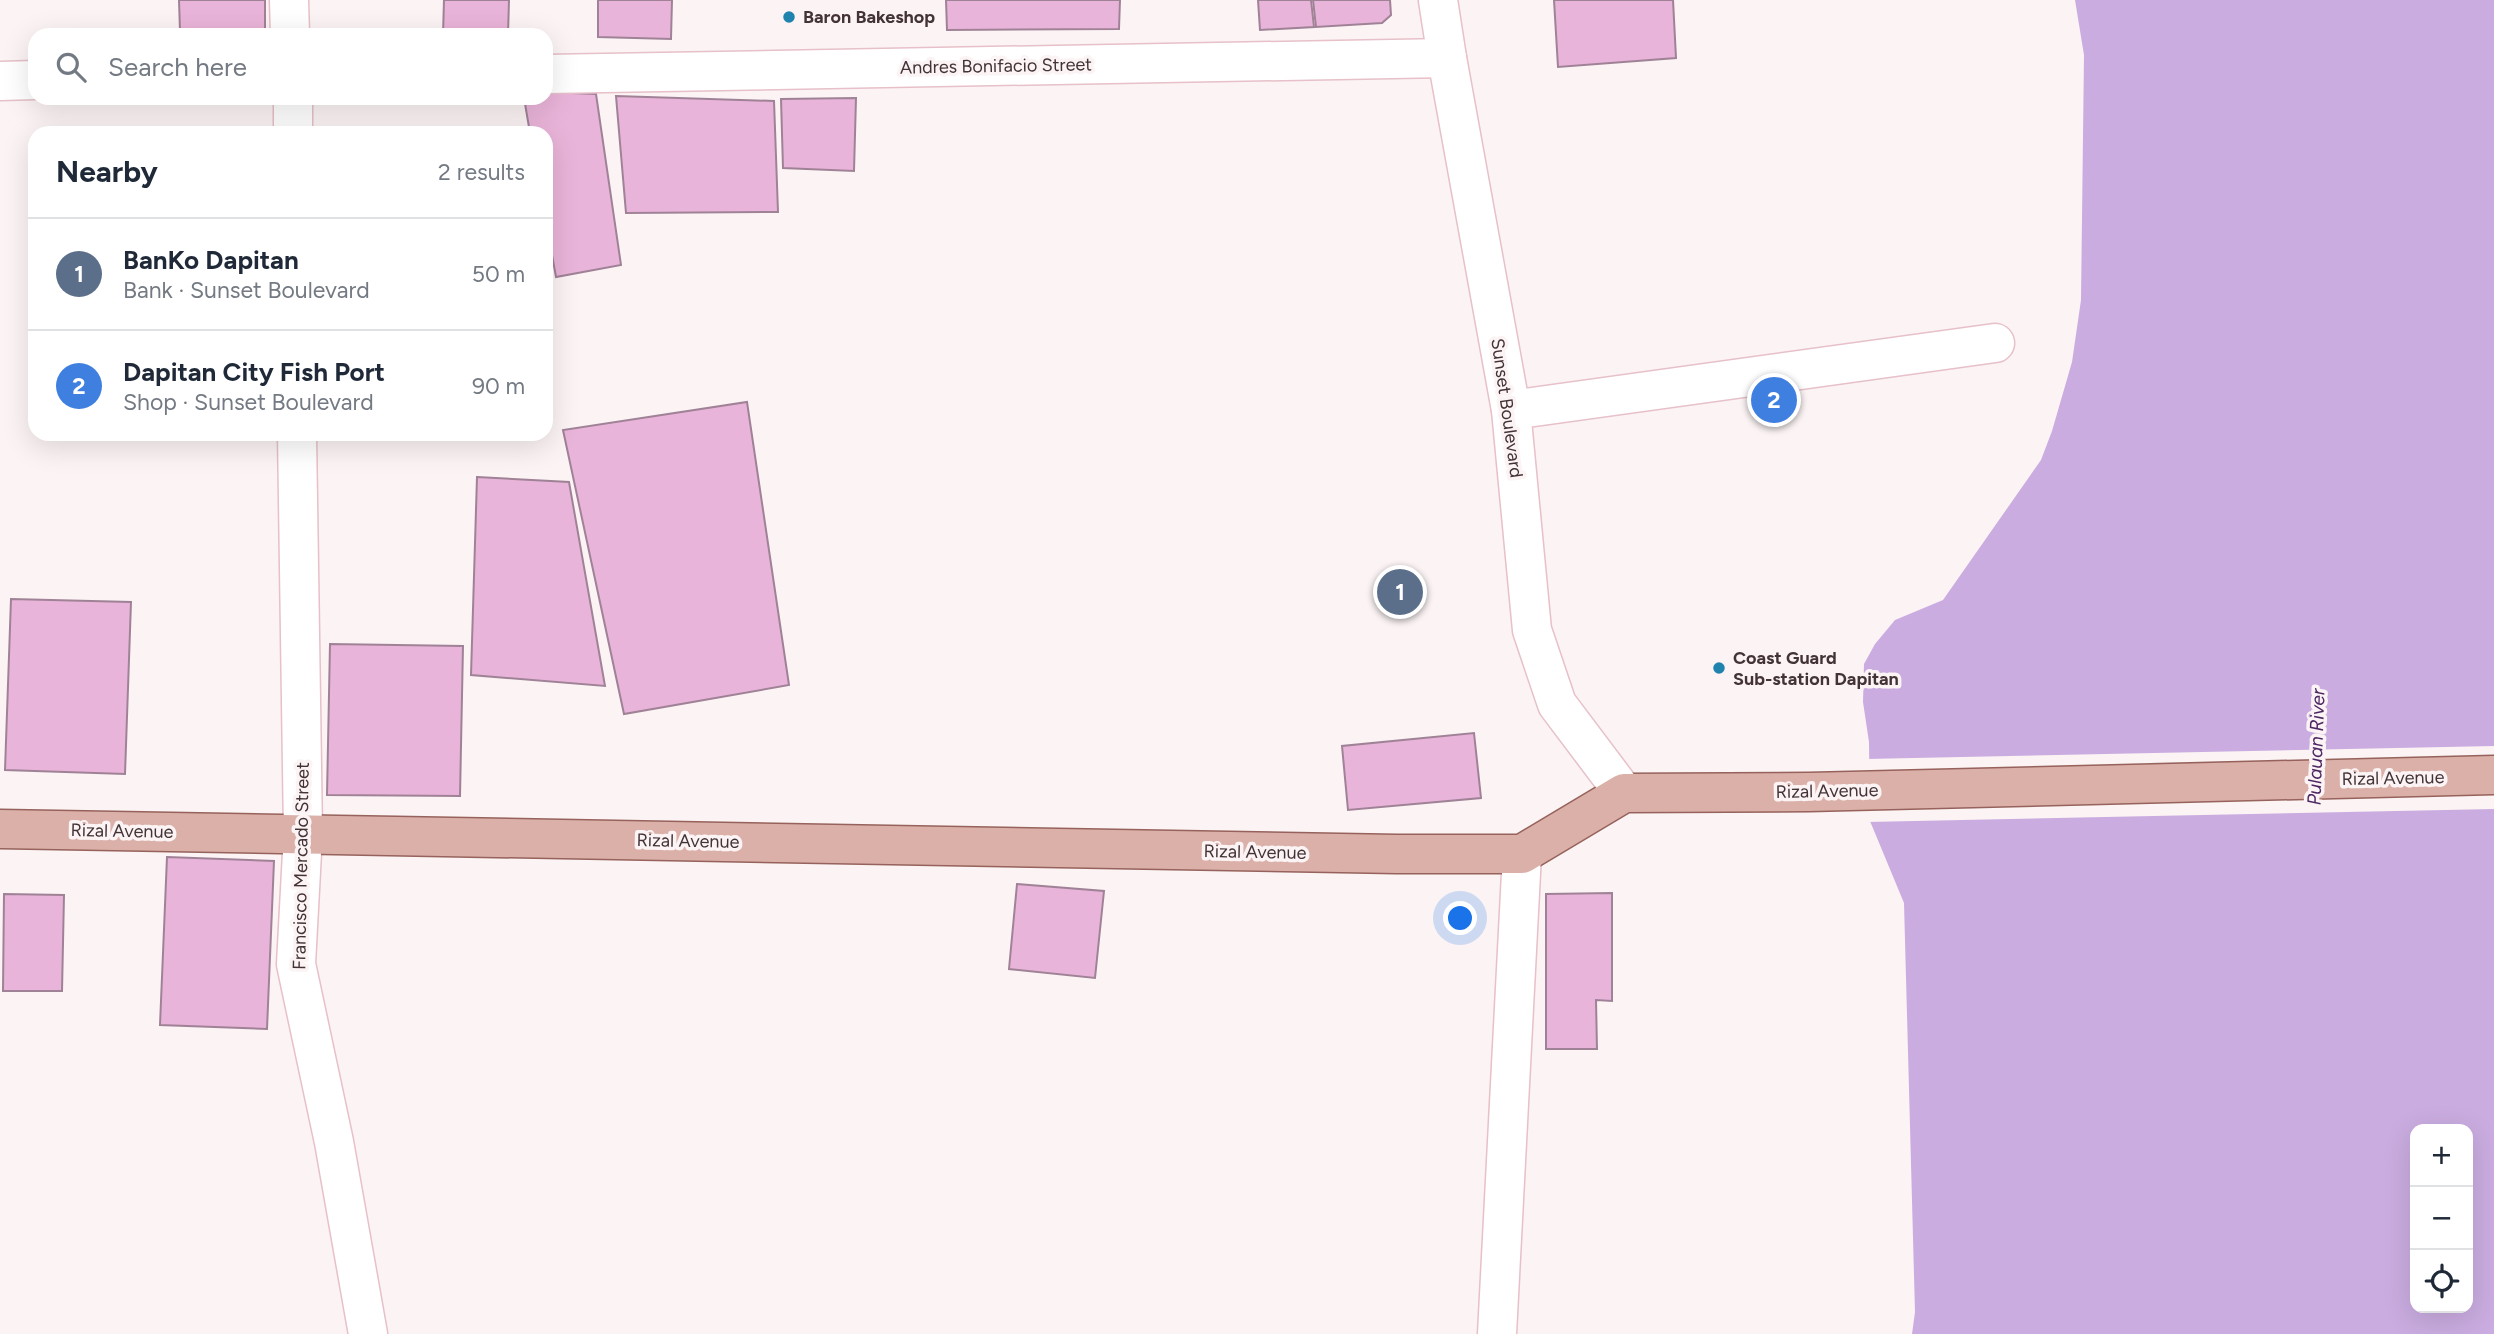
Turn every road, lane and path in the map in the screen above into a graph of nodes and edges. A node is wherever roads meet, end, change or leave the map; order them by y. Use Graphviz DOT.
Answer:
graph roads {
  1 [pos="289,0"];
  2 [pos="1438,0"];
  3 [pos="290,28"];
  4 [pos="1447,58"];
  5 [pos="553,75"];
  6 [pos="0,80"];
  7 [pos="28,80"];
  8 [pos="293,105"];
  9 [pos="293,126"];
  10 [pos="1995,342"];
  11 [pos="1511,410"];
  12 [pos="297,441"];
  13 [pos="2494,775"];
  14 [pos="1624,793"];
  15 [pos="0,829"];
  16 [pos="303,834"];
  17 [pos="1522,854"];
  18 [pos="368,1334"];
  19 [pos="1497,1334"];
  1 -- 3 [label="street"];
  2 -- 4 [label="street, Sunset Boulevard"];
  4 -- 5 [label="street, Andres Bonifacio Street"];
  4 -- 11 [label="street, Sunset Boulevard"];
  6 -- 7 [label="street"];
  8 -- 9 [label="street"];
  10 -- 11 [label="street"];
  11 -- 14 [label="street, Sunset Boulevard"];
  12 -- 16 [label="street, Francisco Mercado Street"];
  13 -- 14 [label="main road, Rizal Avenue"];
  14 -- 17 [label="main road"];
  15 -- 16 [label="main road, Rizal Avenue"];
  16 -- 17 [label="main road, Rizal Avenue"];
  16 -- 18 [label="street, Francisco Mercado Street"];
  17 -- 19 [label="street"];
}
